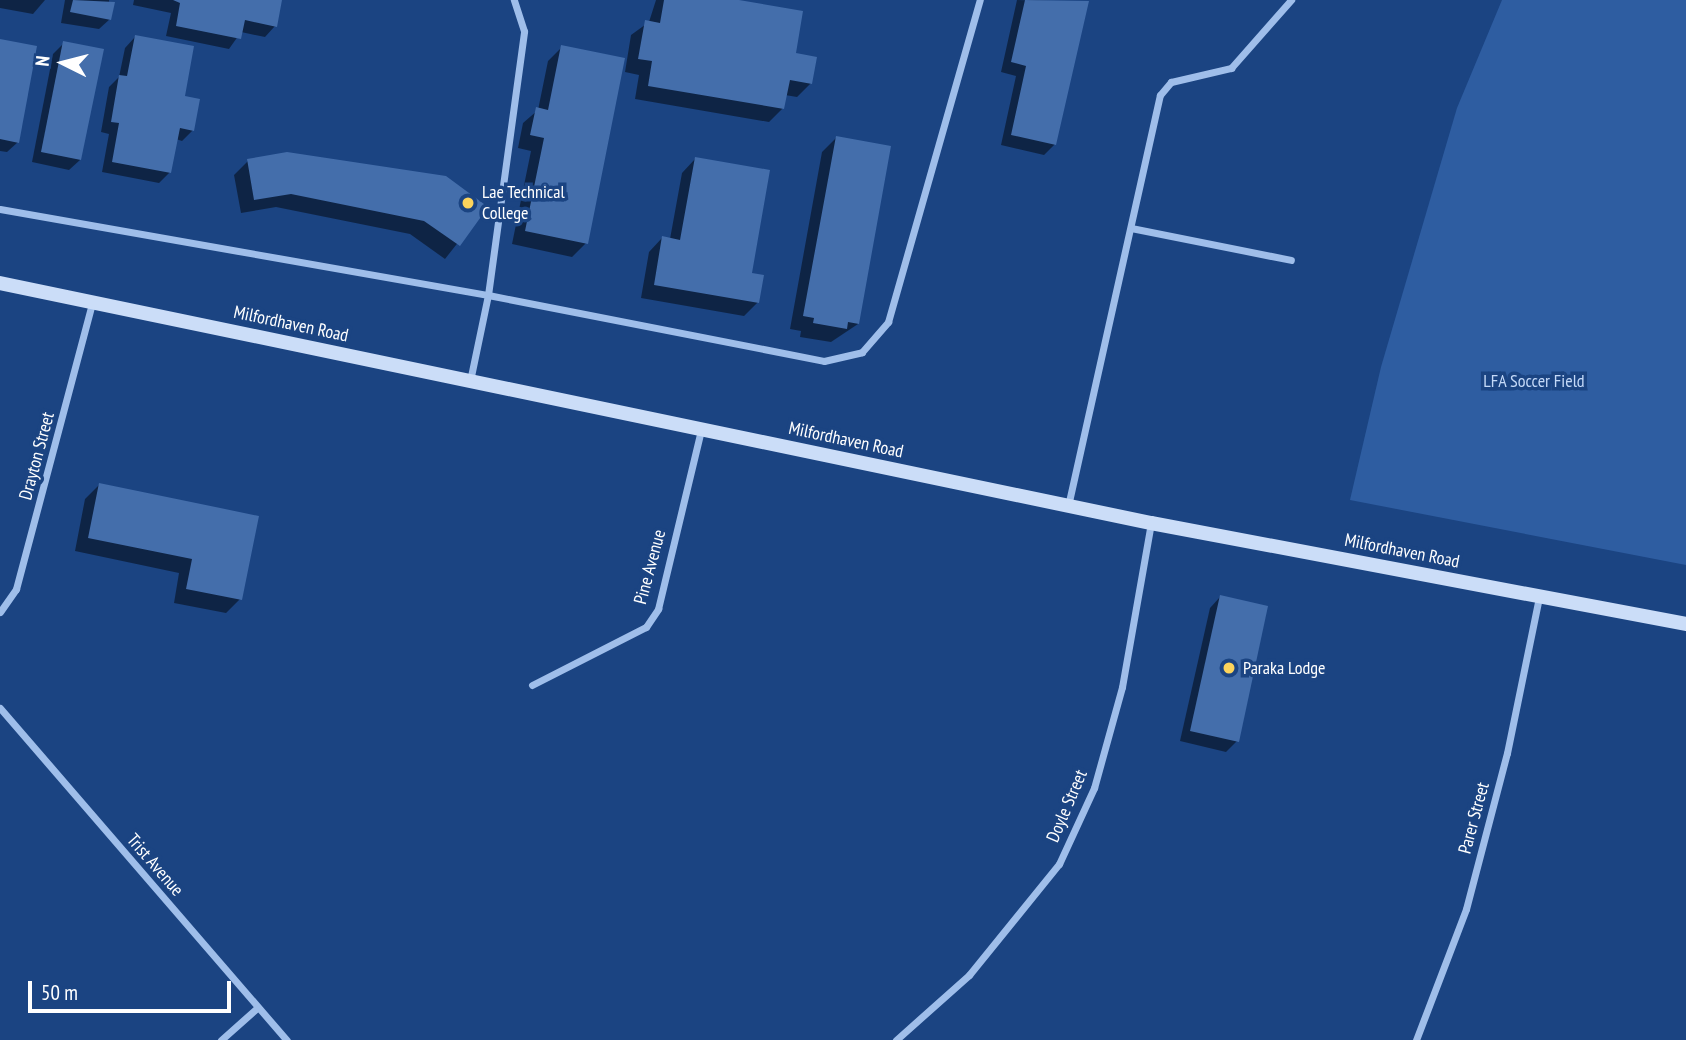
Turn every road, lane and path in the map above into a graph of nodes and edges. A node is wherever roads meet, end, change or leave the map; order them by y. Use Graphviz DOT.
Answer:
graph roads {
  1 [pos="514,0"];
  2 [pos="980,0"];
  3 [pos="1291,0"];
  4 [pos="0,209"];
  5 [pos="1131,228"];
  6 [pos="1292,260"];
  7 [pos="0,283"];
  8 [pos="488,295"];
  9 [pos="92,303"];
  10 [pos="470,381"];
  11 [pos="701,429"];
  12 [pos="1068,506"];
  13 [pos="1151,523"];
  14 [pos="1539,597"];
  15 [pos="0,612"];
  16 [pos="1686,624"];
  17 [pos="532,685"];
  18 [pos="0,708"];
  19 [pos="257,1008"];
  20 [pos="221,1040"];
  21 [pos="287,1040"];
  22 [pos="895,1040"];
  23 [pos="1416,1040"];
  1 -- 8 [label="street"];
  2 -- 8 [label="street"];
  3 -- 5 [label="street"];
  4 -- 8 [label="street"];
  5 -- 6 [label="street"];
  5 -- 12 [label="street"];
  7 -- 9 [label="main road, Milfordhaven Road"];
  8 -- 10 [label="street"];
  9 -- 10 [label="main road, Milfordhaven Road"];
  9 -- 15 [label="street, Drayton Street"];
  10 -- 11 [label="main road, Milfordhaven Road"];
  11 -- 12 [label="main road, Milfordhaven Road"];
  11 -- 17 [label="street, Pine Avenue"];
  12 -- 13 [label="main road, Milfordhaven Road"];
  13 -- 14 [label="main road, Milfordhaven Road"];
  13 -- 22 [label="street, Doyle Street"];
  14 -- 16 [label="main road, Milfordhaven Road"];
  14 -- 23 [label="street, Parer Street"];
  18 -- 19 [label="street, Trist Avenue"];
  19 -- 20 [label="street"];
  19 -- 21 [label="street, Trist Avenue"];
}
